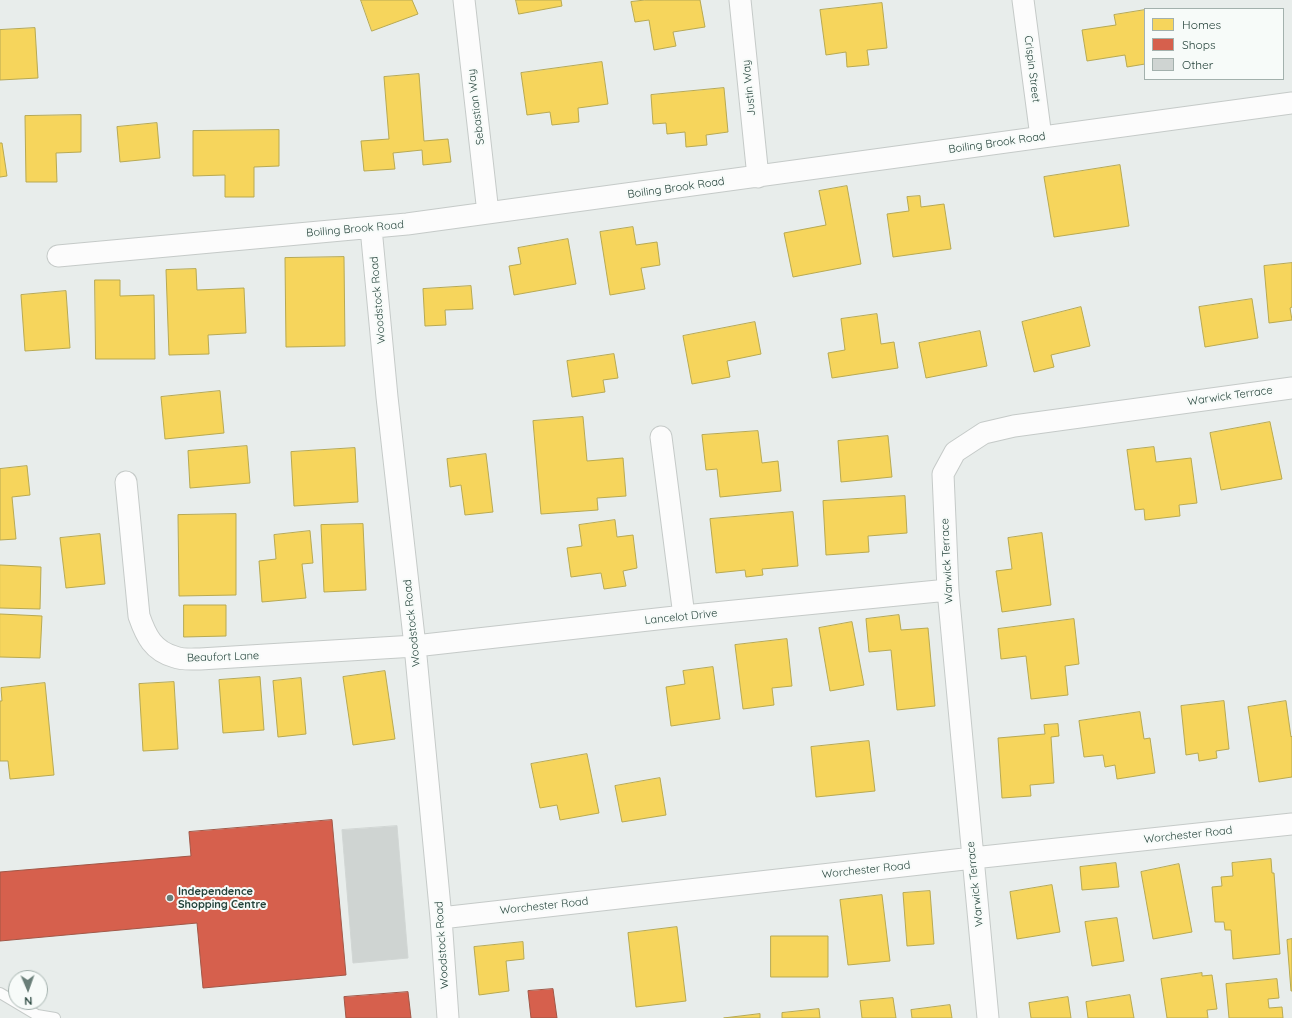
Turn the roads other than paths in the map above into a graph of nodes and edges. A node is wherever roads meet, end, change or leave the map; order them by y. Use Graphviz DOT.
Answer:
graph roads {
  1 [pos="464,0"];
  2 [pos="740,0"];
  3 [pos="1023,0"];
  4 [pos="1292,103"];
  5 [pos="1041,137"];
  6 [pos="758,176"];
  7 [pos="488,213"];
  8 [pos="371,228"];
  9 [pos="58,256"];
  10 [pos="1292,388"];
  11 [pos="662,437"];
  12 [pos="126,482"];
  13 [pos="948,590"];
  14 [pos="684,616"];
  15 [pos="415,646"];
  16 [pos="1292,824"];
  17 [pos="973,858"];
  18 [pos="440,918"];
  19 [pos="0,993"];
  20 [pos="39,1016"];
  21 [pos="54,1018"];
  22 [pos="448,1018"];
  23 [pos="988,1018"];
  1 -- 7 [label="street, Sebastian Way"];
  2 -- 6 [label="street, Justin Way"];
  3 -- 5 [label="street, Crispin Street"];
  4 -- 5 [label="street, Boiling Brook Road"];
  5 -- 6 [label="street, Boiling Brook Road"];
  6 -- 7 [label="street, Boiling Brook Road"];
  7 -- 8 [label="street, Boiling Brook Road"];
  8 -- 9 [label="street, Boiling Brook Road"];
  8 -- 15 [label="street, Woodstock Road"];
  10 -- 13 [label="street, Warwick Terrace"];
  11 -- 14 [label="street"];
  12 -- 15 [label="street, Beaufort Lane"];
  13 -- 14 [label="street, Lancelot Drive"];
  13 -- 17 [label="street, Warwick Terrace"];
  14 -- 15 [label="street, Lancelot Drive"];
  15 -- 18 [label="street, Woodstock Road"];
  16 -- 17 [label="street, Worchester Road"];
  17 -- 18 [label="street, Worchester Road"];
  17 -- 23 [label="street, Warwick Terrace"];
  18 -- 22 [label="street, Woodstock Road"];
  19 -- 20 [label="lane"];
  20 -- 21 [label="lane"];
}
